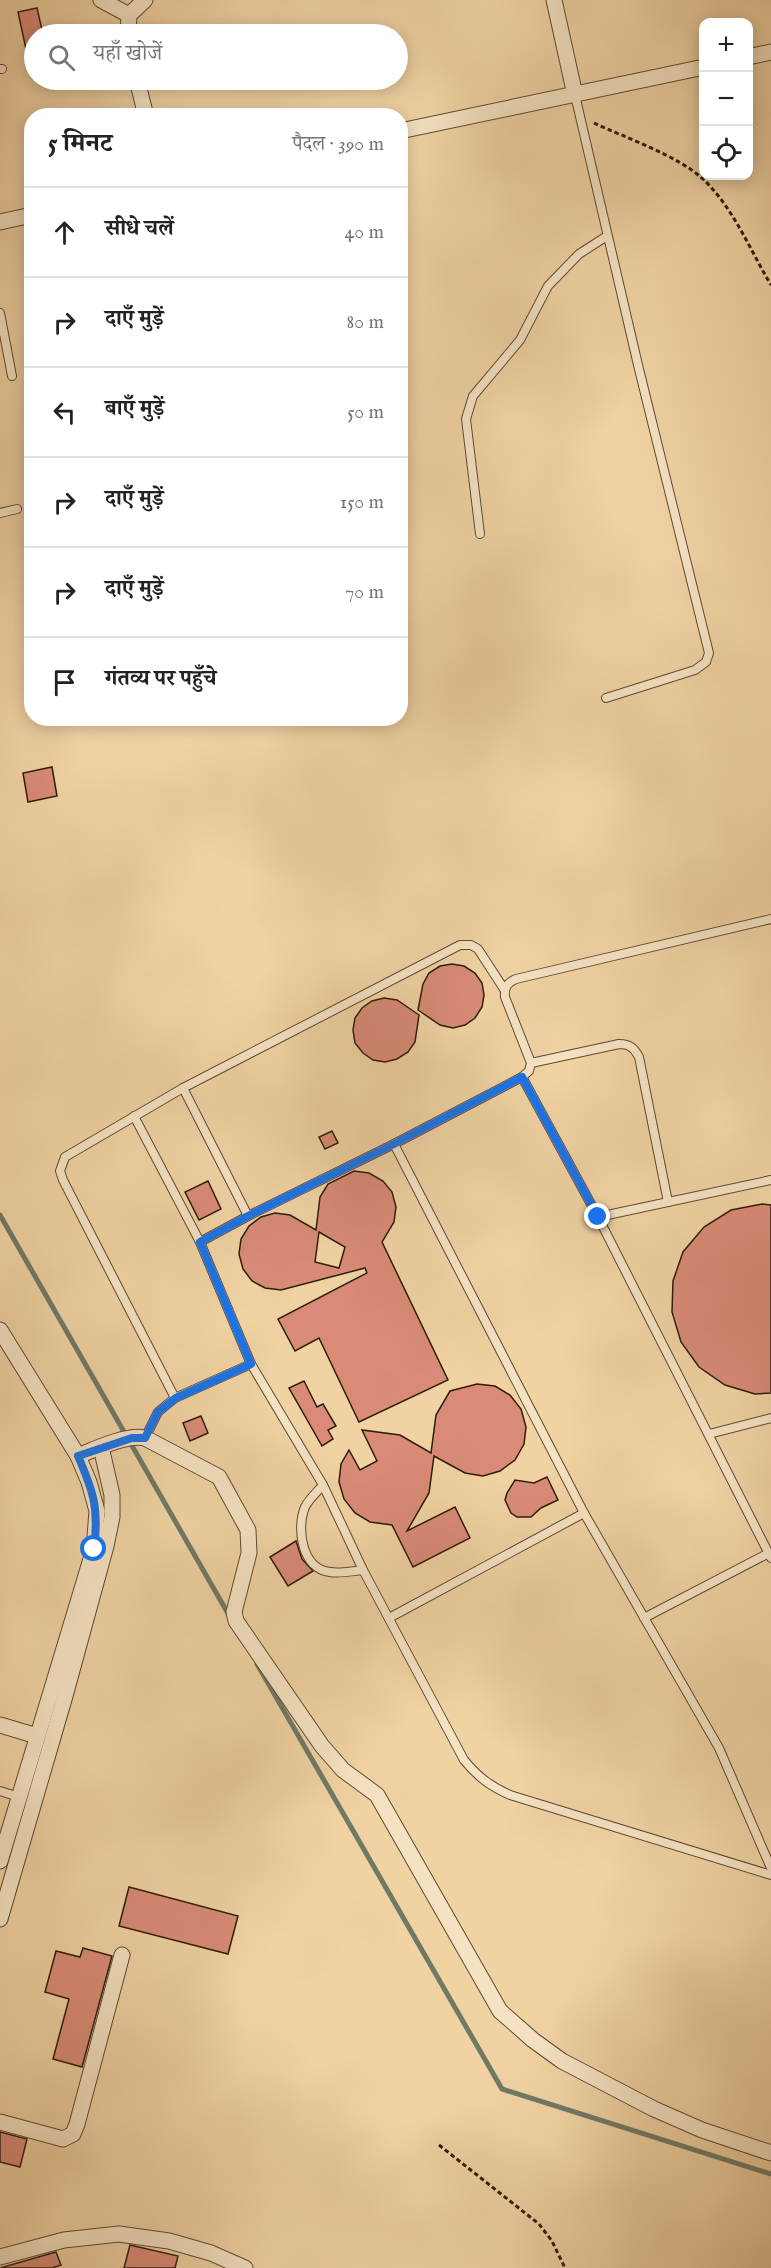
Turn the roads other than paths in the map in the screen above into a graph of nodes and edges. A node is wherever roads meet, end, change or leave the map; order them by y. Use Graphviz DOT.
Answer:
graph roads {
  1 [pos="101,0"];
  2 [pos="145,0"];
  3 [pos="554,0"];
  4 [pos="129,15"];
  5 [pos="129,24"];
  6 [pos="771,52"];
  7 [pos="753,56"];
  8 [pos="699,68"];
  9 [pos="139,90"];
  10 [pos="575,94"];
  11 [pos="144,108"];
  12 [pos="408,129"];
  13 [pos="24,217"];
  14 [pos="0,222"];
  15 [pos="607,236"];
  16 [pos="0,313"];
  17 [pos="12,376"];
  18 [pos="17,509"];
  19 [pos="0,513"];
  20 [pos="480,534"];
  21 [pos="606,698"];
  22 [pos="771,920"];
  23 [pos="504,989"];
  24 [pos="531,1063"];
  25 [pos="522,1077"];
  26 [pos="183,1088"];
  27 [pos="134,1116"];
  28 [pos="394,1144"];
  29 [pos="771,1180"];
  30 [pos="668,1202"];
  31 [pos="248,1216"];
  32 [pos="598,1217"];
  33 [pos="200,1242"];
  34 [pos="0,1330"];
  35 [pos="251,1364"];
  36 [pos="176,1398"];
  37 [pos="771,1418"];
  38 [pos="709,1434"];
  39 [pos="132,1439"];
  40 [pos="101,1447"];
  41 [pos="78,1456"];
  42 [pos="323,1485"];
  43 [pos="584,1513"];
  44 [pos="767,1542"];
  45 [pos="770,1556"];
  46 [pos="363,1570"];
  47 [pos="389,1618"];
  48 [pos="644,1618"];
  49 [pos="0,1725"];
  50 [pos="37,1736"];
  51 [pos="0,1791"];
  52 [pos="19,1797"];
  53 [pos="0,1861"];
  54 [pos="771,1868"];
  55 [pos="771,1875"];
  56 [pos="0,1919"];
  57 [pos="122,1955"];
  58 [pos="0,2122"];
  59 [pos="771,2153"];
  60 [pos="0,2257"];
  61 [pos="245,2268"];
  1 -- 4 [label="street"];
  2 -- 4 [label="street"];
  3 -- 10 [label="street"];
  4 -- 5 [label="street"];
  6 -- 7 [label="street"];
  8 -- 10 [label="street"];
  9 -- 11 [label="street"];
  10 -- 12 [label="street"];
  10 -- 15 [label="lane"];
  13 -- 14 [label="street"];
  15 -- 20 [label="lane"];
  15 -- 21 [label="lane"];
  16 -- 17 [label="lane"];
  18 -- 19 [label="lane"];
  22 -- 23 [label="lane"];
  23 -- 24 [label="lane"];
  23 -- 26 [label="lane"];
  24 -- 25 [label="lane"];
  24 -- 30 [label="lane"];
  25 -- 28 [label="lane"];
  25 -- 32 [label="lane"];
  26 -- 27 [label="lane"];
  26 -- 31 [label="lane"];
  27 -- 33 [label="lane"];
  27 -- 36 [label="lane"];
  28 -- 31 [label="lane"];
  28 -- 43 [label="lane"];
  29 -- 30 [label="lane"];
  30 -- 32 [label="lane"];
  31 -- 33 [label="lane"];
  32 -- 38 [label="lane"];
  33 -- 35 [label="lane"];
  34 -- 41 [label="street"];
  35 -- 36 [label="lane"];
  35 -- 42 [label="lane"];
  36 -- 39 [label="lane"];
  37 -- 38 [label="lane"];
  38 -- 44 [label="lane"];
  39 -- 40 [label="street"];
  39 -- 59 [label="street"];
  40 -- 41 [label="street"];
  40 -- 56 [label="street"];
  41 -- 50 [label="street"];
  42 -- 46 [label="lane"];
  42 -- 46 [label="lane"];
  43 -- 47 [label="lane"];
  43 -- 48 [label="lane"];
  44 -- 45 [label="lane"];
  45 -- 48 [label="lane"];
  46 -- 47 [label="lane"];
  47 -- 55 [label="lane"];
  48 -- 54 [label="lane"];
  49 -- 50 [label="street"];
  50 -- 52 [label="street"];
  51 -- 52 [label="lane"];
  52 -- 53 [label="street"];
  57 -- 58 [label="street"];
  60 -- 61 [label="street"];
}
